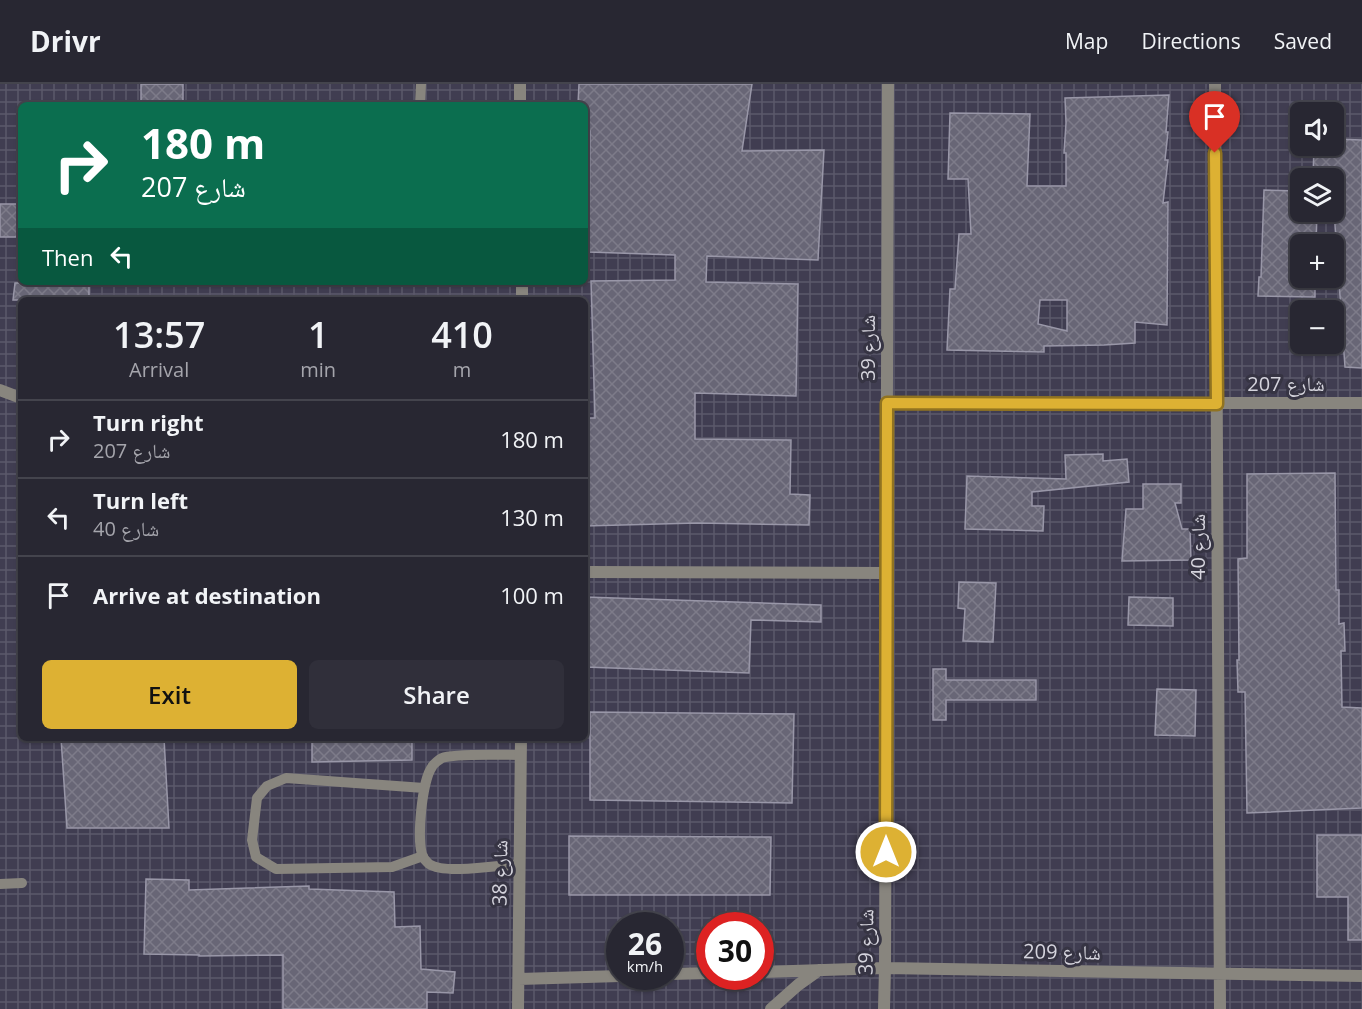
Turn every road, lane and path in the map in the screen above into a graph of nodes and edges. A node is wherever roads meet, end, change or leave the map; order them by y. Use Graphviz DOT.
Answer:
graph roads {
  1 [pos="421,84"];
  2 [pos="520,84"];
  3 [pos="888,84"];
  4 [pos="1215,84"];
  5 [pos="420,102"];
  6 [pos="520,102"];
  7 [pos="0,390"];
  8 [pos="18,398"];
  9 [pos="18,399"];
  10 [pos="0,401"];
  11 [pos="887,403"];
  12 [pos="1362,403"];
  13 [pos="1217,404"];
  14 [pos="588,572"];
  15 [pos="886,573"];
  16 [pos="521,741"];
  17 [pos="521,755"];
  18 [pos="424,788"];
  19 [pos="423,856"];
  20 [pos="520,864"];
  21 [pos="22,883"];
  22 [pos="0,884"];
  23 [pos="885,968"];
  24 [pos="819,970"];
  25 [pos="774,972"];
  26 [pos="1220,974"];
  27 [pos="606,976"];
  28 [pos="1362,976"];
  29 [pos="519,979"];
  30 [pos="518,1009"];
  31 [pos="771,1009"];
  32 [pos="884,1009"];
  33 [pos="1220,1009"];
  1 -- 5 [label="lane"];
  2 -- 6 [label="street"];
  3 -- 11 [label="street, شارع 39"];
  4 -- 13 [label="street, شارع 40"];
  7 -- 8 [label="street"];
  9 -- 10 [label="street"];
  11 -- 13 [label="street, شارع 207"];
  11 -- 15 [label="street, شارع 39"];
  12 -- 13 [label="street, شارع 207"];
  13 -- 26 [label="street, شارع 40"];
  14 -- 15 [label="street"];
  15 -- 23 [label="street, شارع 39"];
  16 -- 17 [label="street, شارع 38"];
  17 -- 18 [label="lane"];
  17 -- 20 [label="street, شارع 38"];
  18 -- 19 [label="lane"];
  18 -- 19 [label="lane"];
  19 -- 20 [label="lane"];
  20 -- 29 [label="street, شارع 38"];
  21 -- 22 [label="lane"];
  23 -- 24 [label="street, شارع 209"];
  23 -- 26 [label="street, شارع 209"];
  23 -- 32 [label="street, شارع 39"];
  24 -- 25 [label="street, شارع 209"];
  24 -- 31 [label="street"];
  26 -- 28 [label="street, شارع 209"];
  26 -- 33 [label="street, شارع 40"];
  27 -- 29 [label="street"];
  29 -- 30 [label="street, شارع 38"];
}
